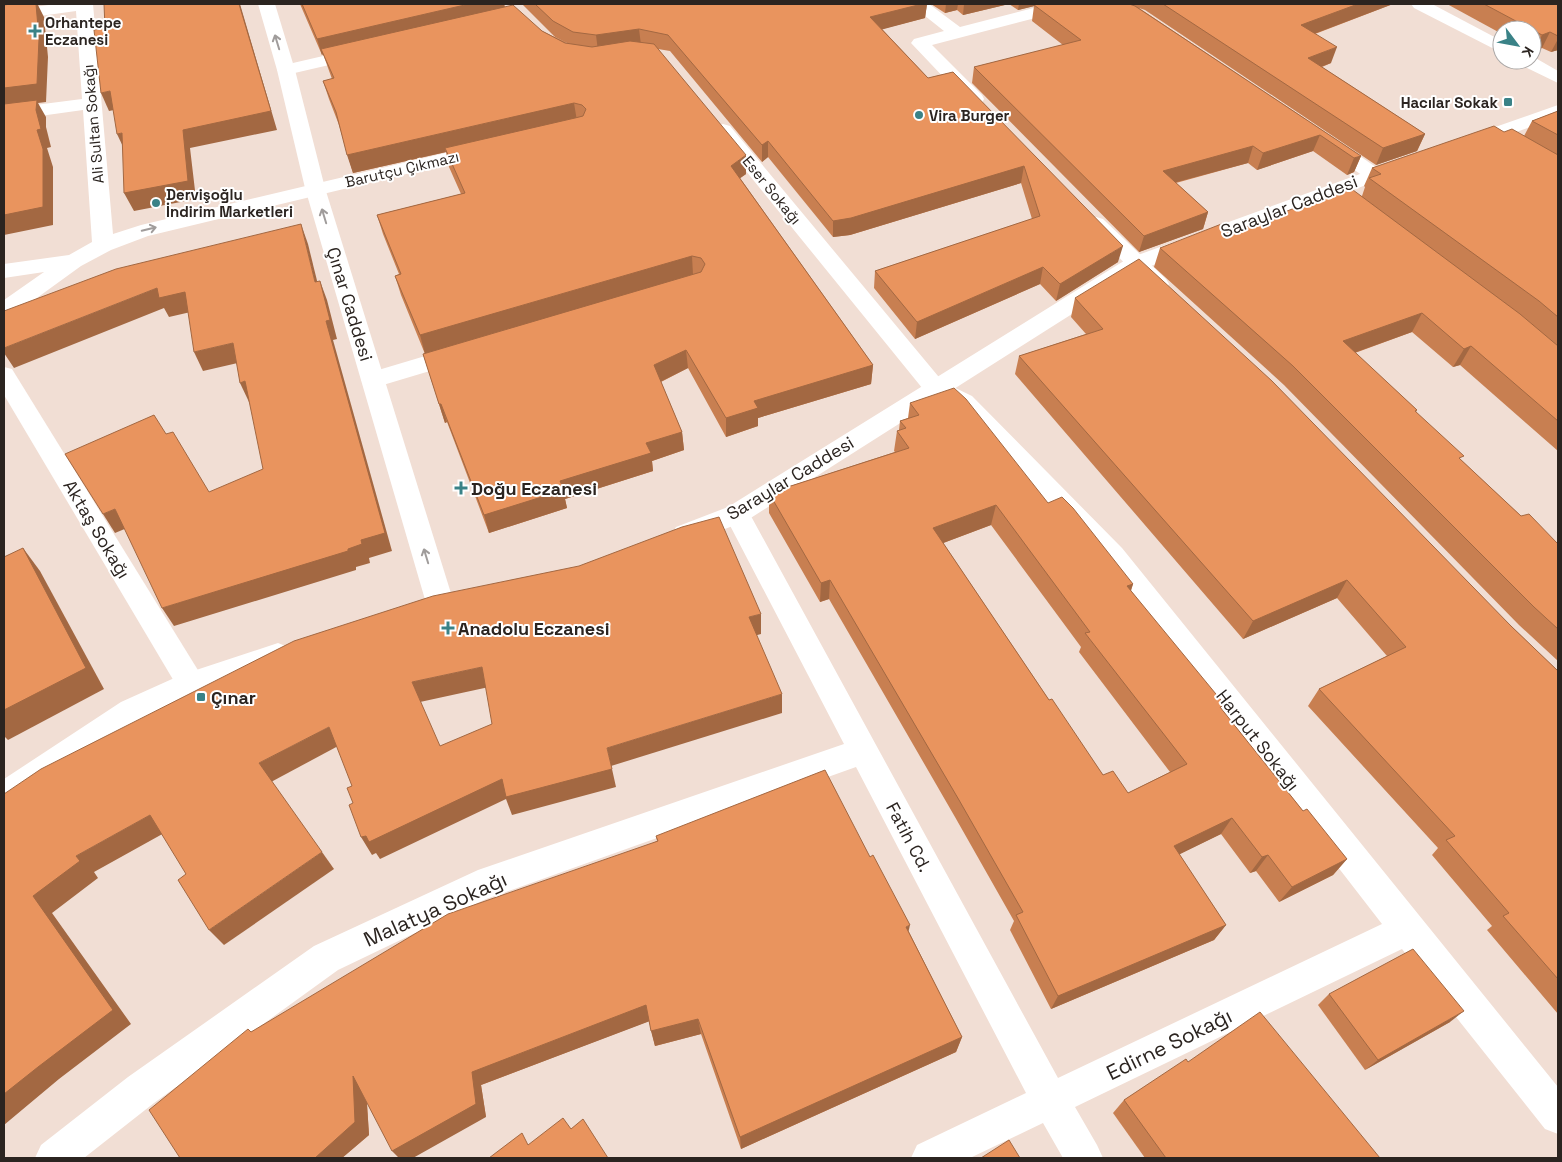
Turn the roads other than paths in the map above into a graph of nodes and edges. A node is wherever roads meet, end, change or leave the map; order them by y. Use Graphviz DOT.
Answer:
graph roads {
  1 [pos="266,4"];
  2 [pos="918,4"];
  3 [pos="1068,4"];
  4 [pos="1420,4"];
  5 [pos="84,5"];
  6 [pos="4,16"];
  7 [pos="957,33"];
  8 [pos="1492,43"];
  9 [pos="380,48"];
  10 [pos="1542,69"];
  11 [pos="286,70"];
  12 [pos="1558,78"];
  13 [pos="92,103"];
  14 [pos="1558,111"];
  15 [pos="990,114"];
  16 [pos="4,116"];
  17 [pos="714,118"];
  18 [pos="1311,132"];
  19 [pos="1496,134"];
  20 [pos="499,146"];
  21 [pos="1518,146"];
  22 [pos="1373,174"];
  23 [pos="315,188"];
  24 [pos="1080,207"];
  25 [pos="103,245"];
  26 [pos="75,261"];
  27 [pos="1135,264"];
  28 [pos="4,270"];
  29 [pos="1172,298"];
  30 [pos="4,311"];
  31 [pos="486,346"];
  32 [pos="4,375"];
  33 [pos="373,380"];
  34 [pos="935,388"];
  35 [pos="737,514"];
  36 [pos="664,542"];
  37 [pos="440,603"];
  38 [pos="301,648"];
  39 [pos="191,684"];
  40 [pos="863,751"];
  41 [pos="4,796"];
  42 [pos="1406,929"];
  43 [pos="1051,1102"];
  44 [pos="1558,1116"];
  45 [pos="54,1158"];
  46 [pos="930,1158"];
  47 [pos="1084,1158"];
  11 -- 1 [label="street, Çınar Caddesi, one-way"];
  2 -- 7 [label="street"];
  3 -- 7 [label="street"];
  4 -- 8 [label="street"];
  5 -- 6 [label="street"];
  5 -- 13 [label="street, Ali Sultan Sokağı"];
  7 -- 15 [label="street"];
  9 -- 11 [label="street"];
  10 -- 12 [label="street"];
  11 -- 23 [label="street, Çınar Caddesi"];
  13 -- 16 [label="street"];
  13 -- 25 [label="street, Ali Sultan Sokağı"];
  14 -- 19 [label="street, Saraylar Caddesi"];
  17 -- 34 [label="street, Eser Sokağı"];
  18 -- 22 [label="street"];
  19 -- 21 [label="street"];
  19 -- 22 [label="street, Saraylar Caddesi"];
  20 -- 23 [label="street, Barutçu Çıkmazı"];
  22 -- 27 [label="street, Saraylar Caddesi"];
  25 -- 23 [label="street, Barutçu Çıkmazı, one-way"];
  33 -- 23 [label="street, Çınar Caddesi, one-way"];
  24 -- 27 [label="street"];
  25 -- 26 [label="street, Barutçu Çıkmazı"];
  26 -- 28 [label="street"];
  26 -- 30 [label="street, Barutçu Çıkmazı"];
  27 -- 29 [label="street"];
  27 -- 34 [label="street, Saraylar Caddesi"];
  31 -- 33 [label="street"];
  32 -- 39 [label="street, Aktaş Sokağı"];
  37 -- 33 [label="street, Çınar Caddesi, one-way"];
  34 -- 35 [label="street, Saraylar Caddesi"];
  34 -- 42 [label="street, Harput Sokağı"];
  35 -- 36 [label="street, Saraylar Caddesi"];
  35 -- 40 [label="street, Fatih Cd."];
  38 -- 39 [label="street"];
  39 -- 41 [label="street"];
  40 -- 43 [label="street, Fatih Cd."];
  40 -- 45 [label="street, Malatya Sokağı"];
  42 -- 43 [label="street, Edirne Sokağı"];
  42 -- 44 [label="street, Harput Sokağı"];
  43 -- 46 [label="street, Edirne Sokağı"];
  43 -- 47 [label="street, Fatih Cd."];
}
